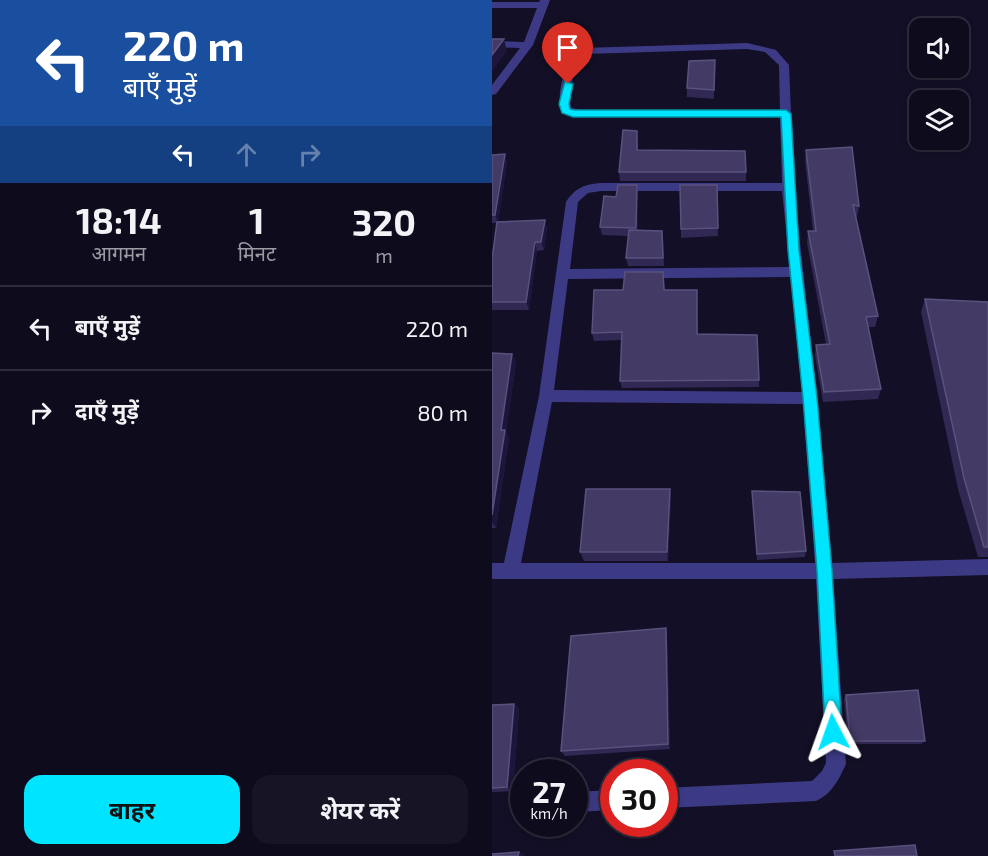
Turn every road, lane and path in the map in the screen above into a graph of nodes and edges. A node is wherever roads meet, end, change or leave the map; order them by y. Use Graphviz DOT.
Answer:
graph roads {
  1 [pos="492,2"];
  2 [pos="545,3"];
  3 [pos="492,44"];
  4 [pos="528,45"];
  5 [pos="492,92"];
  6 [pos="786,114"];
  7 [pos="788,187"];
  8 [pos="795,272"];
  9 [pos="562,274"];
  10 [pos="546,396"];
  11 [pos="810,398"];
  12 [pos="988,567"];
  13 [pos="492,571"];
  14 [pos="511,571"];
  15 [pos="824,571"];
  16 [pos="678,797"];
  1 -- 2 [label="street"];
  2 -- 4 [label="street"];
  3 -- 4 [label="street"];
  4 -- 5 [label="street"];
  6 -- 6 [label="street"];
  6 -- 7 [label="street"];
  7 -- 8 [label="street"];
  7 -- 9 [label="street"];
  8 -- 9 [label="street"];
  8 -- 11 [label="street"];
  9 -- 10 [label="street"];
  10 -- 11 [label="street"];
  10 -- 14 [label="street"];
  11 -- 15 [label="street"];
  12 -- 15 [label="street"];
  13 -- 14 [label="street"];
  14 -- 15 [label="street"];
  15 -- 16 [label="street"];
}
